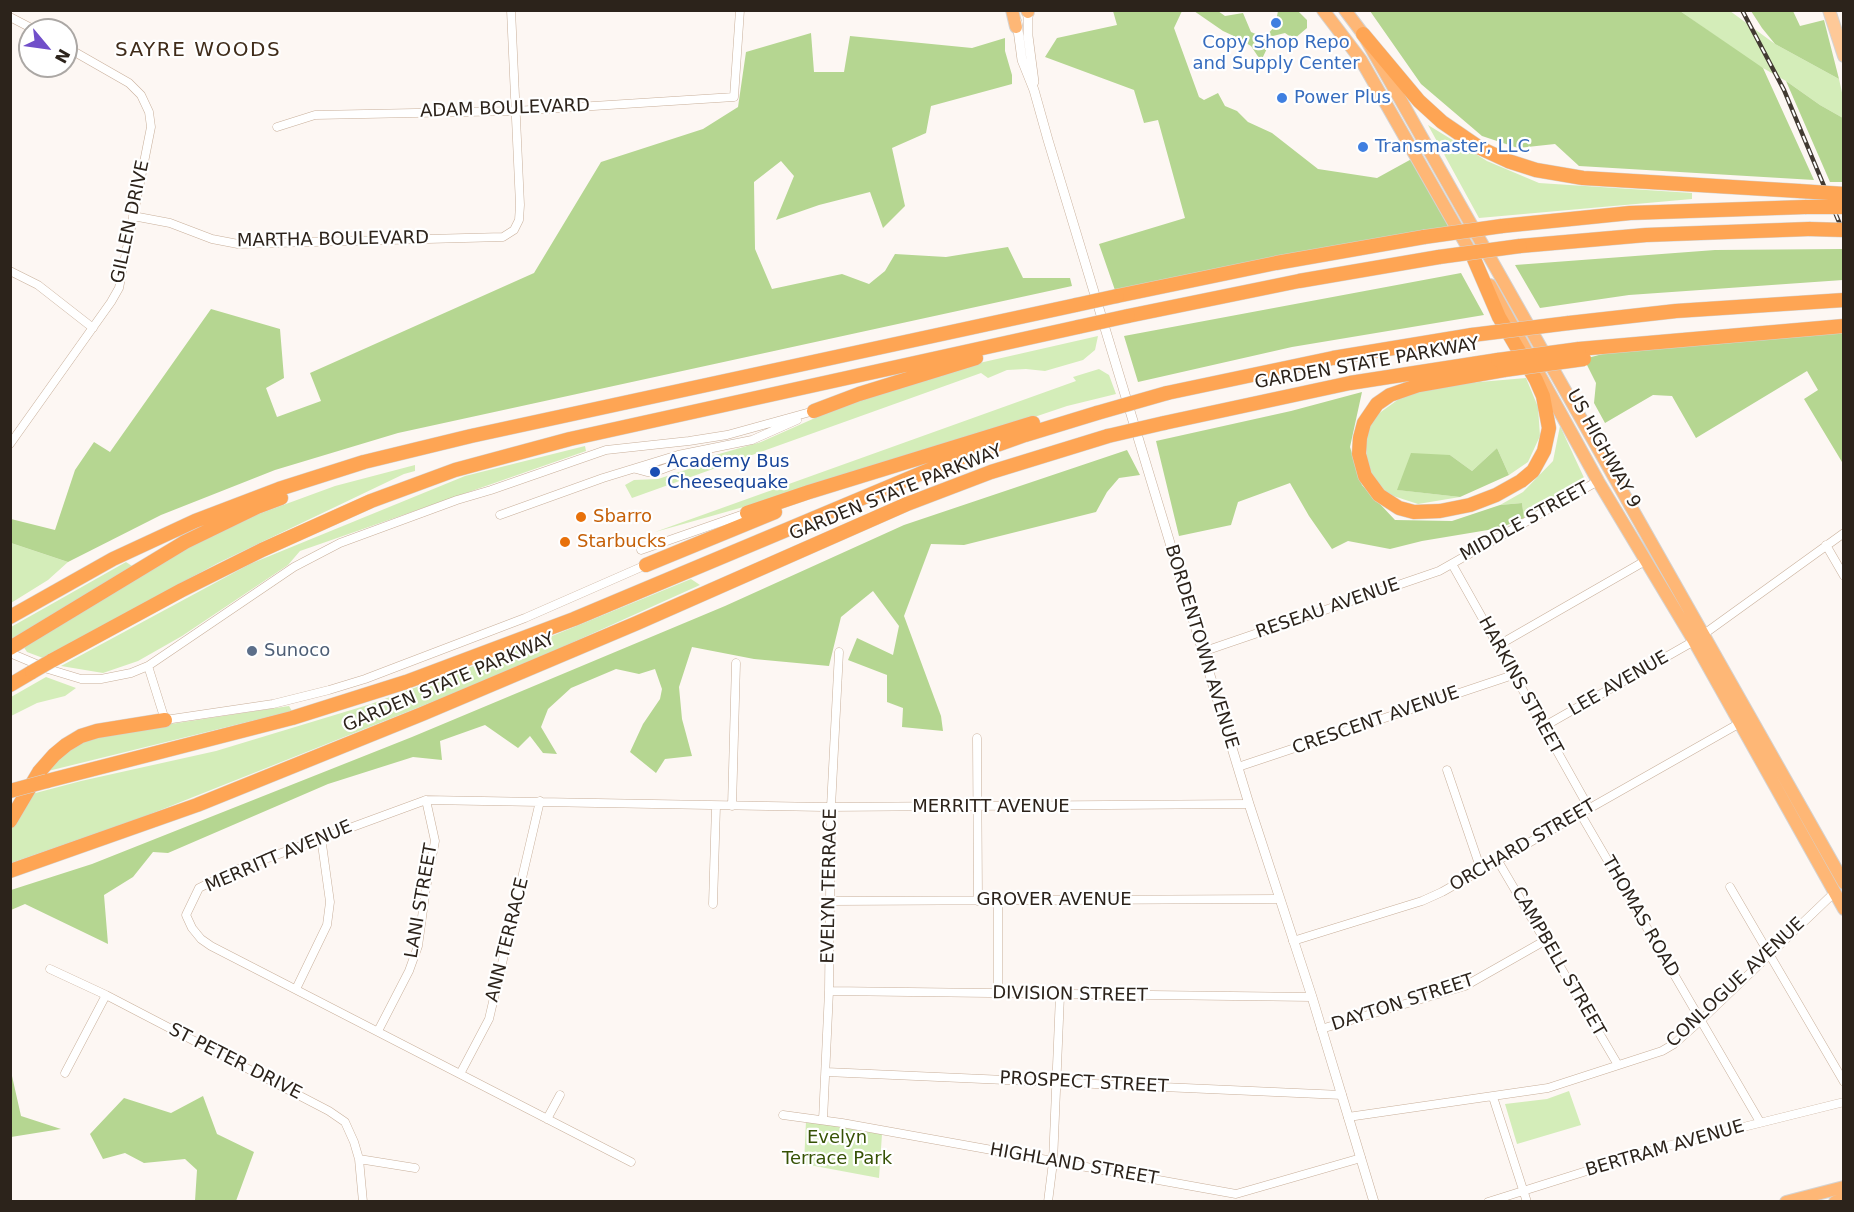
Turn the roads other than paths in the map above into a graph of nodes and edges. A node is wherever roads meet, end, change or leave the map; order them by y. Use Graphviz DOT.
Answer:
graph roads {
  1 [pos="14,10"];
  2 [pos="511,10"];
  3 [pos="740,10"];
  4 [pos="1012,10"];
  5 [pos="1323,10"];
  6 [pos="1345,10"];
  7 [pos="1828,10"];
  8 [pos="1025,11"];
  9 [pos="10,16"];
  10 [pos="1016,27"];
  11 [pos="1363,34"];
  12 [pos="78,55"];
  13 [pos="1844,56"];
  14 [pos="1034,90"];
  15 [pos="515,111"];
  16 [pos="277,127"];
  17 [pos="1844,194"];
  18 [pos="1844,207"];
  19 [pos="133,216"];
  20 [pos="1844,230"];
  21 [pos="1474,259"];
  22 [pos="10,272"];
  23 [pos="1837,300"];
  24 [pos="1842,326"];
  25 [pos="93,328"];
  26 [pos="1023,340"];
  27 [pos="1501,365"];
  28 [pos="814,411"];
  29 [pos="1097,413"];
  30 [pos="471,436"];
  31 [pos="10,444"];
  32 [pos="849,481"];
  33 [pos="1598,481"];
  34 [pos="747,513"];
  35 [pos="500,515"];
  36 [pos="1844,533"];
  37 [pos="1826,545"];
  38 [pos="641,550"];
  39 [pos="1645,561"];
  40 [pos="1452,564"];
  41 [pos="646,565"];
  42 [pos="1844,576"];
  43 [pos="10,617"];
  44 [pos="1699,637"];
  45 [pos="1497,646"];
  46 [pos="10,648"];
  47 [pos="839,652"];
  48 [pos="1202,652"];
  49 [pos="10,653"];
  50 [pos="736,663"];
  51 [pos="148,666"];
  52 [pos="1513,675"];
  53 [pos="10,685"];
  54 [pos="165,720"];
  55 [pos="1740,723"];
  56 [pos="1543,727"];
  57 [pos="977,738"];
  58 [pos="1238,767"];
  59 [pos="1447,770"];
  60 [pos="10,791"];
  61 [pos="426,800"];
  62 [pos="540,801"];
  63 [pos="1249,804"];
  64 [pos="716,806"];
  65 [pos="732,806"];
  66 [pos="831,807"];
  67 [pos="978,807"];
  68 [pos="1588,808"];
  69 [pos="1580,813"];
  70 [pos="12,819"];
  71 [pos="321,837"];
  72 [pos="1498,861"];
  73 [pos="1481,870"];
  74 [pos="10,871"];
  75 [pos="1730,887"];
  76 [pos="1839,887"];
  77 [pos="1279,899"];
  78 [pos="998,900"];
  79 [pos="978,901"];
  80 [pos="830,902"];
  81 [pos="713,904"];
  82 [pos="1844,909"];
  83 [pos="1546,940"];
  84 [pos="1293,941"];
  85 [pos="1769,955"];
  86 [pos="50,969"];
  87 [pos="296,989"];
  88 [pos="829,991"];
  89 [pos="998,993"];
  90 [pos="106,995"];
  91 [pos="1060,995"];
  92 [pos="1311,997"];
  93 [pos="1700,1021"];
  94 [pos="1322,1029"];
  95 [pos="378,1031"];
  96 [pos="1618,1065"];
  97 [pos="826,1072"];
  98 [pos="65,1073"];
  99 [pos="459,1074"];
  100 [pos="1056,1082"];
  101 [pos="1844,1082"];
  102 [pos="560,1095"];
  103 [pos="1342,1095"];
  104 [pos="1493,1097"];
  105 [pos="1844,1102"];
  106 [pos="783,1115"];
  107 [pos="1348,1117"];
  108 [pos="547,1119"];
  109 [pos="823,1120"];
  110 [pos="1760,1122"];
  111 [pos="1360,1158"];
  112 [pos="358,1159"];
  113 [pos="631,1162"];
  114 [pos="1053,1162"];
  115 [pos="415,1168"];
  116 [pos="1844,1187"];
  117 [pos="1524,1190"];
  118 [pos="1844,1199"];
  119 [pos="363,1202"];
  120 [pos="1048,1202"];
  121 [pos="1374,1202"];
  122 [pos="1488,1202"];
  123 [pos="1527,1202"];
  124 [pos="1786,1202"];
  125 [pos="1835,1202"];
  1 -- 9 [label="street"];
  2 -- 15 [label="street"];
  3 -- 15 [label="street, ADAM BOULEVARD"];
  4 -- 10 [label="highway"];
  5 -- 21 [label="highway, US HIGHWAY 9"];
  6 -- 11 [label="highway, US HIGHWAY 9"];
  7 -- 13 [label="main road"];
  8 -- 10 [label="street, BORDENTOWN AVENUE"];
  8 -- 14 [label="street, BORDENTOWN AVENUE"];
  10 -- 14 [label="street, BORDENTOWN AVENUE"];
  11 -- 17 [label="highway, bridge"];
  11 -- 44 [label="highway, US HIGHWAY 9"];
  12 -- 19 [label="street, GILLEN DRIVE"];
  14 -- 48 [label="street, BORDENTOWN AVENUE"];
  15 -- 16 [label="street, ADAM BOULEVARD"];
  15 -- 19 [label="street, MARTHA BOULEVARD"];
  18 -- 30 [label="highway, bridge"];
  19 -- 25 [label="street, GILLEN DRIVE"];
  20 -- 26 [label="highway, bridge"];
  21 -- 27 [label="highway"];
  21 -- 33 [label="highway, US HIGHWAY 9"];
  22 -- 25 [label="street"];
  23 -- 29 [label="highway, GARDEN STATE PARKWAY, bridge"];
  24 -- 27 [label="highway, bridge"];
  25 -- 31 [label="street, GILLEN DRIVE"];
  26 -- 28 [label="highway"];
  26 -- 53 [label="highway, bridge"];
  27 -- 74 [label="highway, GARDEN STATE PARKWAY, bridge"];
  28 -- 35 [label="street"];
  28 -- 51 [label="street"];
  29 -- 32 [label="highway"];
  29 -- 60 [label="highway, GARDEN STATE PARKWAY, bridge"];
  30 -- 43 [label="highway"];
  30 -- 46 [label="highway"];
  32 -- 34 [label="highway"];
  32 -- 41 [label="highway"];
  33 -- 39 [label="highway, US HIGHWAY 9"];
  33 -- 40 [label="street, MIDDLE STREET"];
  34 -- 38 [label="street"];
  36 -- 37 [label="street, LEE AVENUE"];
  37 -- 42 [label="street"];
  37 -- 44 [label="street, LEE AVENUE"];
  39 -- 44 [label="highway, US HIGHWAY 9"];
  39 -- 45 [label="street"];
  40 -- 45 [label="street, HARKINS STREET"];
  40 -- 48 [label="street, RESEAU AVENUE"];
  41 -- 54 [label="street"];
  44 -- 55 [label="highway, US HIGHWAY 9"];
  44 -- 56 [label="street, LEE AVENUE"];
  44 -- 76 [label="highway, US HIGHWAY 9"];
  45 -- 52 [label="street, HARKINS STREET"];
  47 -- 66 [label="street, EVELYN TERRACE"];
  48 -- 58 [label="street, BORDENTOWN AVENUE"];
  49 -- 51 [label="street"];
  50 -- 65 [label="street"];
  51 -- 54 [label="street"];
  52 -- 56 [label="street, HARKINS STREET"];
  52 -- 58 [label="street, CRESCENT AVENUE"];
  54 -- 70 [label="highway"];
  55 -- 68 [label="street, ORCHARD STREET"];
  55 -- 76 [label="highway, US HIGHWAY 9"];
  56 -- 68 [label="street, HARKINS STREET"];
  57 -- 67 [label="street"];
  58 -- 63 [label="street, BORDENTOWN AVENUE"];
  59 -- 73 [label="street"];
  61 -- 62 [label="street, MERRITT AVENUE"];
  61 -- 71 [label="street, MERRITT AVENUE"];
  61 -- 95 [label="street, LANI STREET"];
  62 -- 64 [label="street, MERRITT AVENUE"];
  62 -- 99 [label="street, ANN TERRACE"];
  63 -- 67 [label="street, MERRITT AVENUE"];
  63 -- 77 [label="street, BORDENTOWN AVENUE"];
  64 -- 65 [label="street, MERRITT AVENUE"];
  64 -- 81 [label="street"];
  65 -- 66 [label="street, MERRITT AVENUE"];
  66 -- 67 [label="street, MERRITT AVENUE"];
  66 -- 80 [label="street, EVELYN TERRACE"];
  67 -- 79 [label="street"];
  68 -- 69 [label="street, ORCHARD STREET"];
  69 -- 72 [label="street, ORCHARD STREET"];
  69 -- 93 [label="street, THOMAS ROAD"];
  71 -- 87 [label="street"];
  71 -- 87 [label="street, MERRITT AVENUE"];
  72 -- 73 [label="street, ORCHARD STREET"];
  72 -- 83 [label="street, CAMPBELL STREET"];
  73 -- 84 [label="street, ORCHARD STREET"];
  75 -- 85 [label="street"];
  76 -- 82 [label="highway, US HIGHWAY 9"];
  76 -- 85 [label="street, CONLOGUE AVENUE"];
  77 -- 78 [label="street, GROVER AVENUE"];
  77 -- 84 [label="street, BORDENTOWN AVENUE"];
  78 -- 79 [label="street, GROVER AVENUE"];
  78 -- 89 [label="street"];
  79 -- 80 [label="street, GROVER AVENUE"];
  80 -- 88 [label="street, EVELYN TERRACE"];
  83 -- 94 [label="street, DAYTON STREET"];
  83 -- 96 [label="street, CAMPBELL STREET"];
  84 -- 92 [label="street, BORDENTOWN AVENUE"];
  85 -- 93 [label="street, CONLOGUE AVENUE"];
  85 -- 101 [label="street"];
  86 -- 90 [label="street, ST PETER DRIVE"];
  87 -- 95 [label="street, MERRITT AVENUE"];
  88 -- 89 [label="street, DIVISION STREET"];
  88 -- 97 [label="street, EVELYN TERRACE"];
  89 -- 91 [label="street, DIVISION STREET"];
  90 -- 98 [label="street"];
  90 -- 112 [label="street, ST PETER DRIVE"];
  91 -- 92 [label="street, DIVISION STREET"];
  91 -- 100 [label="street"];
  92 -- 94 [label="street, BORDENTOWN AVENUE"];
  93 -- 96 [label="street, CONLOGUE AVENUE"];
  93 -- 110 [label="street, THOMAS ROAD"];
  94 -- 103 [label="street, BORDENTOWN AVENUE"];
  95 -- 99 [label="street, MERRITT AVENUE"];
  96 -- 104 [label="street, CONLOGUE AVENUE"];
  97 -- 100 [label="street, PROSPECT STREET"];
  97 -- 109 [label="street, EVELYN TERRACE"];
  99 -- 108 [label="street, MERRITT AVENUE"];
  100 -- 103 [label="street, PROSPECT STREET"];
  100 -- 114 [label="street"];
  102 -- 108 [label="street"];
  103 -- 107 [label="street, BORDENTOWN AVENUE"];
  104 -- 107 [label="street, CONLOGUE AVENUE"];
  104 -- 117 [label="street"];
  105 -- 110 [label="street, BERTRAM AVENUE"];
  106 -- 109 [label="street, HIGHLAND STREET"];
  107 -- 111 [label="street, BORDENTOWN AVENUE"];
  108 -- 113 [label="street, MERRITT AVENUE"];
  109 -- 114 [label="street, HIGHLAND STREET"];
  110 -- 117 [label="street, BERTRAM AVENUE"];
  111 -- 114 [label="street, HIGHLAND STREET"];
  111 -- 121 [label="street, BORDENTOWN AVENUE"];
  112 -- 115 [label="street"];
  112 -- 119 [label="street, ST PETER DRIVE"];
  114 -- 120 [label="street"];
  116 -- 124 [label="highway"];
  117 -- 122 [label="street, BERTRAM AVENUE"];
  117 -- 123 [label="street"];
  118 -- 125 [label="highway"];
}
